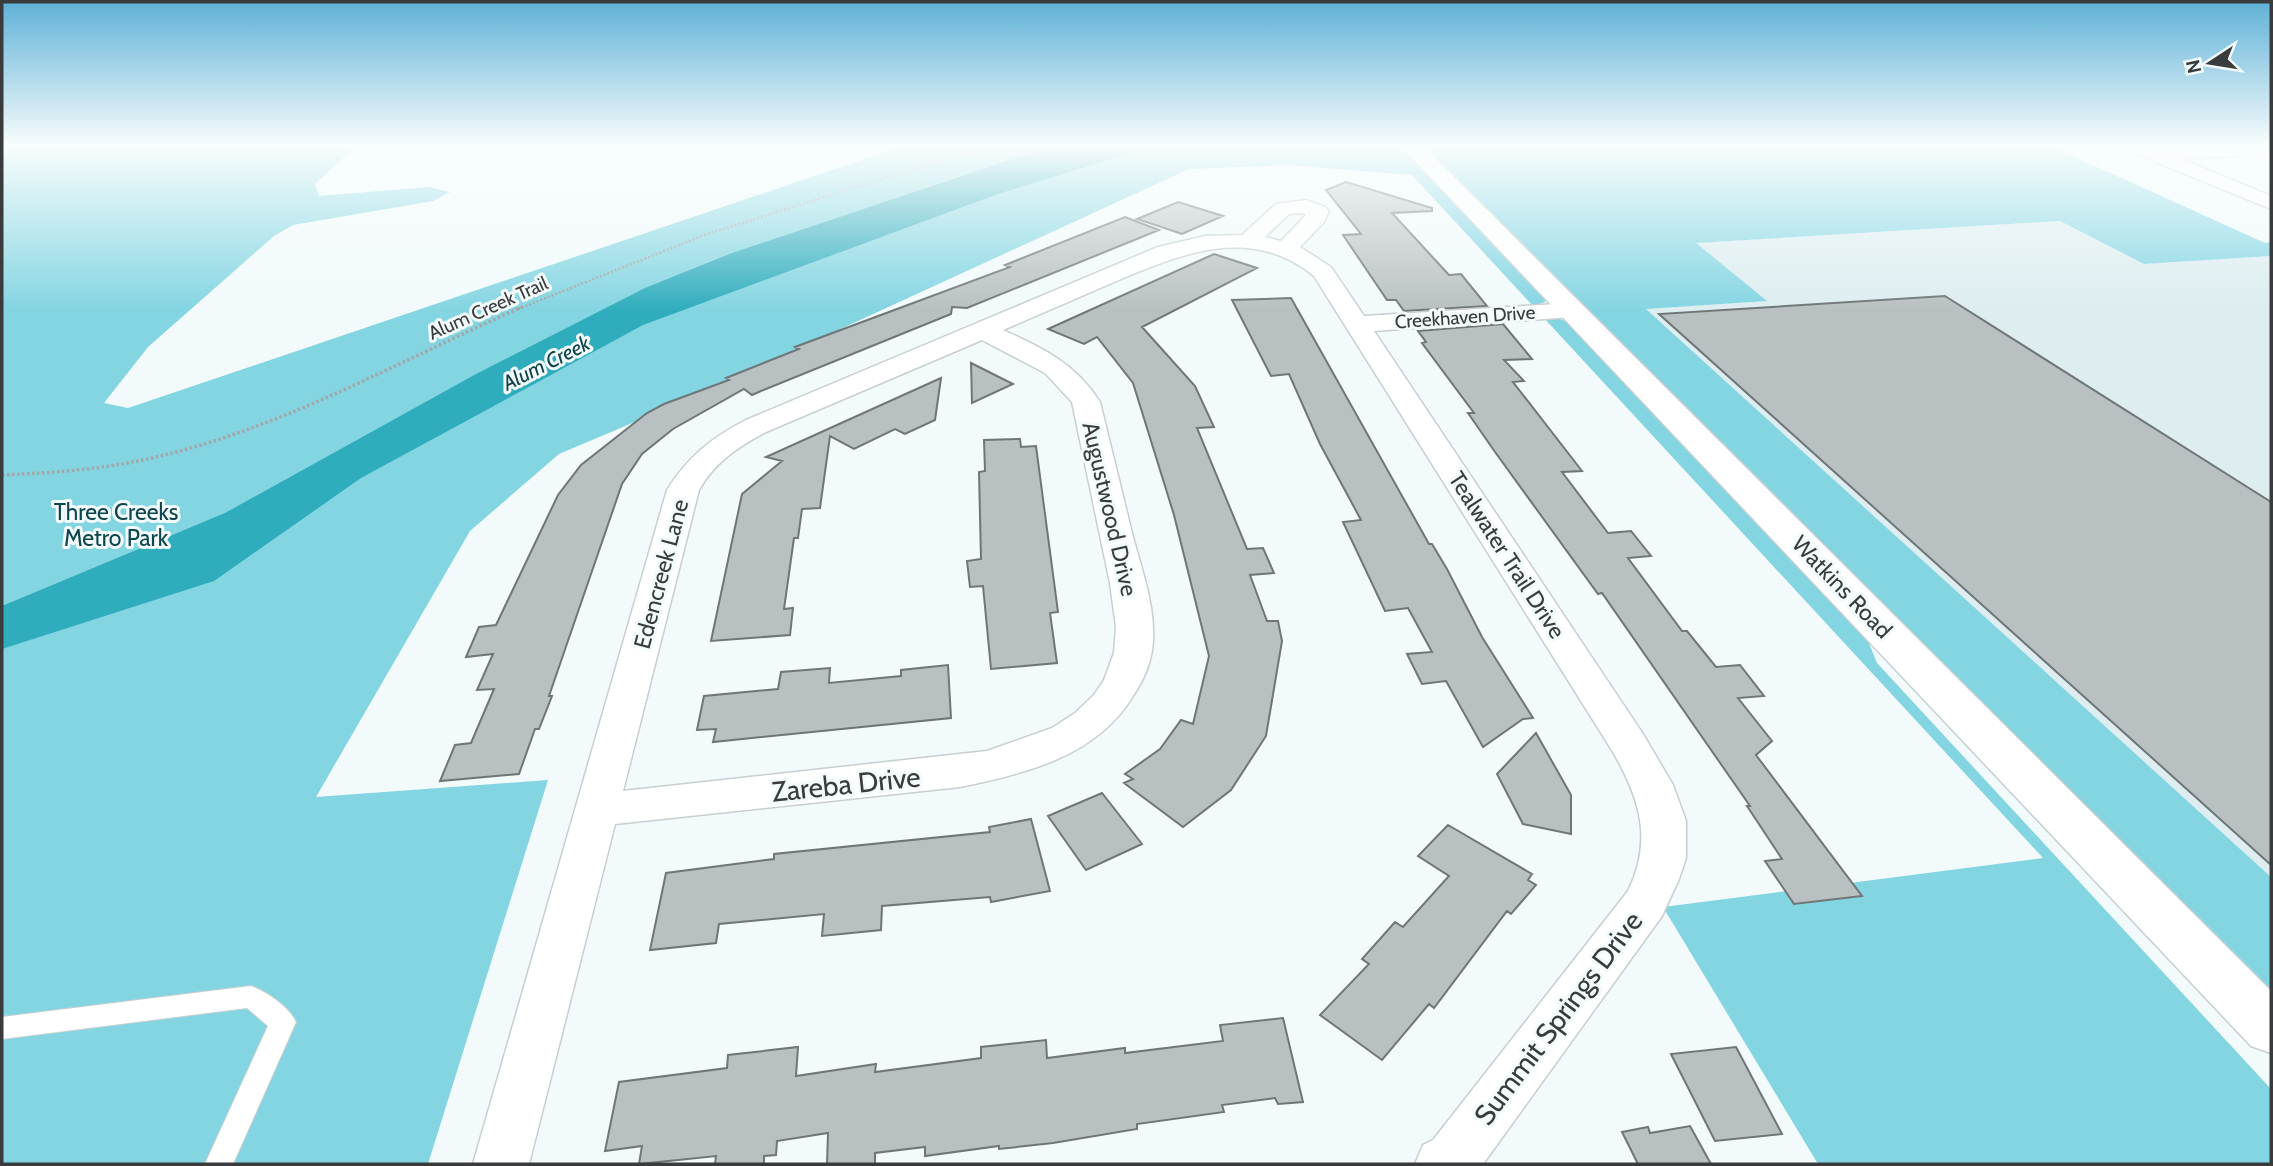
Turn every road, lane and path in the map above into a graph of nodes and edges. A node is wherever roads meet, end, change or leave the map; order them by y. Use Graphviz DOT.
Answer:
graph roads {
  1 [pos="807,201"];
  2 [pos="1465,201"];
  3 [pos="1268,245"];
  4 [pos="1572,310"];
  5 [pos="1357,324"];
  6 [pos="984,331"];
  7 [pos="2,475"];
  8 [pos="1085,727"];
  9 [pos="598,810"];
  10 [pos="1645,903"];
  11 [pos="2,1028"];
  12 [pos="2271,1028"];
  13 [pos="219,1164"];
  14 [pos="501,1164"];
  15 [pos="1444,1164"];
  1 -- 7 [label="path, Alum Creek Trail"];
  2 -- 4 [label="street, Watkins Road"];
  3 -- 5 [label="street, Tealwater Trail Drive"];
  3 -- 6 [label="street, Edencreek Lane"];
  4 -- 5 [label="street, Creekhaven Drive"];
  4 -- 12 [label="street, Watkins Road"];
  5 -- 10 [label="street, Tealwater Trail Drive"];
  6 -- 8 [label="street, Augustwood Drive"];
  6 -- 9 [label="street, Edencreek Lane"];
  8 -- 9 [label="street, Zareba Drive"];
  9 -- 14 [label="street, Edencreek Lane"];
  10 -- 15 [label="street, Summit Springs Drive"];
  11 -- 13 [label="lane"];
}
